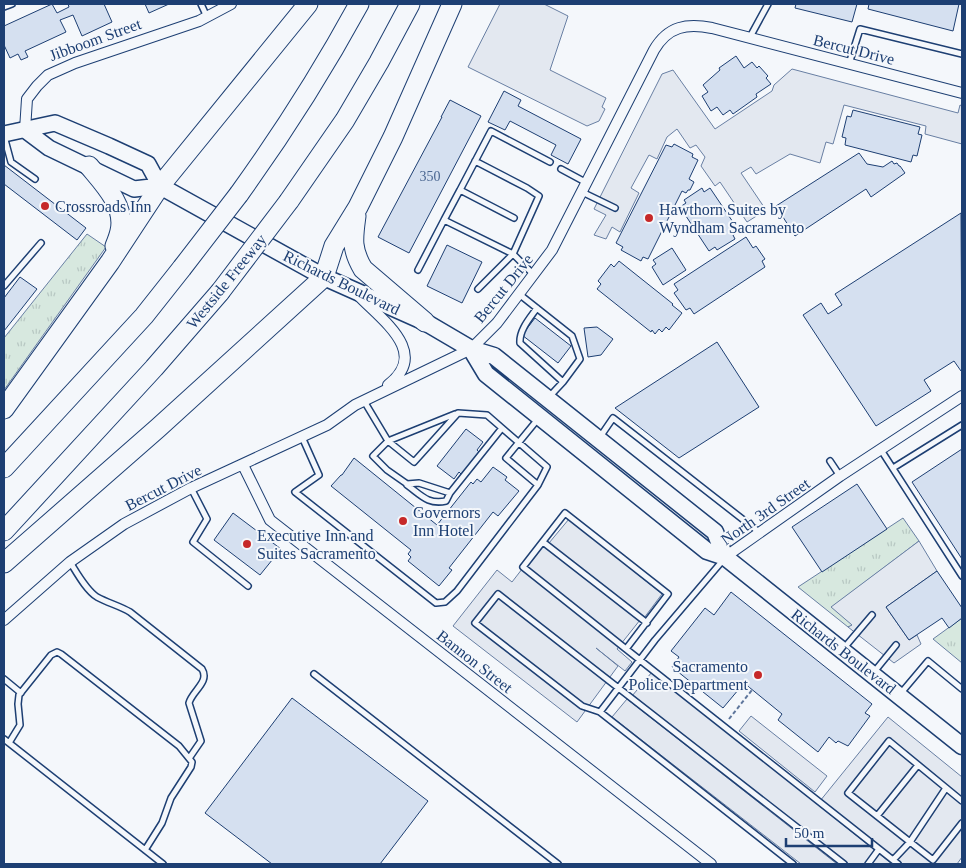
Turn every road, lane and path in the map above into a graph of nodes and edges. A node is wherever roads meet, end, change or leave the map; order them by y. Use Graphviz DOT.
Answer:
graph roads {
  1 [pos="12,4"];
  2 [pos="201,4"];
  3 [pos="231,4"];
  4 [pos="308,4"];
  5 [pos="360,4"];
  6 [pos="410,4"];
  7 [pos="452,4"];
  8 [pos="768,4"];
  9 [pos="4,7"];
  10 [pos="208,17"];
  11 [pos="750,38"];
  12 [pos="962,54"];
  13 [pos="849,64"];
  14 [pos="962,93"];
  15 [pos="25,130"];
  16 [pos="4,135"];
  17 [pos="475,161"];
  18 [pos="550,162"];
  19 [pos="89,166"];
  20 [pos="561,169"];
  21 [pos="35,179"];
  22 [pos="160,186"];
  23 [pos="585,187"];
  24 [pos="460,190"];
  25 [pos="358,207"];
  26 [pos="615,208"];
  27 [pos="514,218"];
  28 [pos="444,220"];
  29 [pos="41,243"];
  30 [pos="513,254"];
  31 [pos="110,262"];
  32 [pos="418,270"];
  33 [pos="534,275"];
  34 [pos="324,277"];
  35 [pos="4,286"];
  36 [pos="478,289"];
  37 [pos="355,292"];
  38 [pos="520,294"];
  39 [pos="537,308"];
  40 [pos="425,322"];
  41 [pos="470,349"];
  42 [pos="563,382"];
  43 [pos="374,396"];
  44 [pos="962,396"];
  45 [pos="547,400"];
  46 [pos="364,401"];
  47 [pos="4,408"];
  48 [pos="458,413"];
  49 [pos="539,418"];
  50 [pos="962,425"];
  51 [pos="502,428"];
  52 [pos="302,437"];
  53 [pos="598,440"];
  54 [pos="388,441"];
  55 [pos="518,442"];
  56 [pos="881,449"];
  57 [pos="830,460"];
  58 [pos="243,465"];
  59 [pos="4,468"];
  60 [pos="893,468"];
  61 [pos="840,476"];
  62 [pos="407,484"];
  63 [pos="538,486"];
  64 [pos="192,488"];
  65 [pos="450,493"];
  66 [pos="4,531"];
  67 [pos="760,532"];
  68 [pos="543,542"];
  69 [pos="725,558"];
  70 [pos="70,562"];
  71 [pos="4,563"];
  72 [pos="962,576"];
  73 [pos="248,586"];
  74 [pos="872,615"];
  75 [pos="4,620"];
  76 [pos="647,623"];
  77 [pos="896,646"];
  78 [pos="626,649"];
  79 [pos="842,651"];
  80 [pos="640,660"];
  81 [pos="314,674"];
  82 [pos="872,674"];
  83 [pos="4,679"];
  84 [pos="618,688"];
  85 [pos="962,689"];
  86 [pos="752,690"];
  87 [pos="21,693"];
  88 [pos="899,696"];
  89 [pos="600,712"];
  90 [pos="723,726"];
  91 [pos="4,739"];
  92 [pos="9,743"];
  93 [pos="962,746"];
  94 [pos="190,757"];
  95 [pos="918,765"];
  96 [pos="946,788"];
  97 [pos="962,800"];
  98 [pos="877,816"];
  99 [pos="962,824"];
  100 [pos="910,842"];
  101 [pos="879,849"];
  102 [pos="145,850"];
  103 [pos="893,860"];
  104 [pos="163,864"];
  105 [pos="558,864"];
  106 [pos="711,864"];
  107 [pos="793,864"];
  108 [pos="844,864"];
  109 [pos="868,864"];
  110 [pos="898,864"];
  1 -- 9 [label="lane"];
  2 -- 10 [label="lane"];
  3 -- 10 [label="street, Jibboom Street"];
  4 -- 22 [label="highway"];
  5 -- 59 [label="highway, bridge"];
  6 -- 66 [label="highway, Westside Freeway, bridge"];
  7 -- 25 [label="highway"];
  8 -- 11 [label="lane"];
  10 -- 15 [label="street, Jibboom Street"];
  11 -- 13 [label="street, Bercut Drive"];
  11 -- 23 [label="street, Bercut Drive"];
  12 -- 13 [label="lane"];
  13 -- 14 [label="street, Bercut Drive"];
  15 -- 16 [label="street"];
  15 -- 19 [label="street"];
  15 -- 22 [label="street"];
  16 -- 21 [label="lane"];
  17 -- 18 [label="lane"];
  17 -- 24 [label="lane"];
  17 -- 30 [label="lane"];
  19 -- 22 [label="street"];
  19 -- 31 [label="highway"];
  20 -- 23 [label="lane"];
  22 -- 31 [label="highway"];
  22 -- 34 [label="main road, Richards Boulevard"];
  23 -- 26 [label="lane"];
  23 -- 33 [label="street, Bercut Drive"];
  24 -- 27 [label="lane"];
  24 -- 28 [label="lane"];
  25 -- 34 [label="highway"];
  25 -- 40 [label="highway"];
  28 -- 30 [label="lane"];
  28 -- 32 [label="lane"];
  29 -- 35 [label="lane"];
  30 -- 33 [label="lane"];
  30 -- 36 [label="lane"];
  31 -- 47 [label="highway"];
  33 -- 38 [label="street, Bercut Drive"];
  34 -- 37 [label="main road, Richards Boulevard"];
  34 -- 71 [label="highway"];
  37 -- 40 [label="main road, Richards Boulevard"];
  37 -- 43 [label="street"];
  38 -- 39 [label="lane"];
  38 -- 41 [label="street, Bercut Drive"];
  39 -- 42 [label="lane"];
  39 -- 42 [label="lane"];
  40 -- 41 [label="main road, Richards Boulevard"];
  41 -- 43 [label="street, Bercut Drive"];
  41 -- 45 [label="main road, Richards Boulevard"];
  41 -- 49 [label="main road, Richards Boulevard"];
  42 -- 45 [label="lane"];
  43 -- 46 [label="street, Bercut Drive"];
  44 -- 56 [label="street, North 3rd Street"];
  45 -- 53 [label="main road, Richards Boulevard"];
  46 -- 52 [label="street, Bercut Drive"];
  46 -- 54 [label="lane"];
  48 -- 51 [label="lane"];
  48 -- 54 [label="lane"];
  48 -- 54 [label="lane"];
  49 -- 55 [label="lane"];
  49 -- 69 [label="main road, Richards Boulevard"];
  50 -- 60 [label="lane"];
  51 -- 55 [label="lane"];
  51 -- 65 [label="lane"];
  52 -- 58 [label="street, Bercut Drive"];
  52 -- 63 [label="lane"];
  53 -- 67 [label="lane"];
  53 -- 69 [label="main road, Richards Boulevard"];
  54 -- 62 [label="lane"];
  55 -- 63 [label="lane"];
  55 -- 63 [label="lane"];
  56 -- 60 [label="lane"];
  56 -- 61 [label="street, North 3rd Street"];
  57 -- 61 [label="lane"];
  58 -- 64 [label="street, Bercut Drive"];
  58 -- 106 [label="street, Bannon Street"];
  60 -- 72 [label="lane"];
  61 -- 67 [label="street, North 3rd Street"];
  62 -- 65 [label="lane"];
  62 -- 65 [label="lane"];
  64 -- 70 [label="street, Bercut Drive"];
  64 -- 73 [label="lane"];
  67 -- 69 [label="street, North 3rd Street"];
  68 -- 76 [label="lane"];
  68 -- 76 [label="lane"];
  68 -- 78 [label="lane"];
  69 -- 79 [label="main road, Richards Boulevard"];
  69 -- 80 [label="lane, North 3rd Street"];
  70 -- 75 [label="street, Bercut Drive"];
  70 -- 94 [label="lane"];
  74 -- 79 [label="lane"];
  76 -- 78 [label="lane"];
  77 -- 82 [label="lane"];
  78 -- 80 [label="lane"];
  79 -- 82 [label="main road, Richards Boulevard"];
  80 -- 84 [label="lane, North 3rd Street"];
  80 -- 90 [label="lane"];
  81 -- 105 [label="lane"];
  82 -- 88 [label="main road, Richards Boulevard"];
  83 -- 87 [label="lane"];
  84 -- 89 [label="lane, North 3rd Street"];
  84 -- 89 [label="lane"];
  84 -- 108 [label="lane"];
  85 -- 88 [label="lane"];
  86 -- 90 [label="path"];
  87 -- 92 [label="lane"];
  87 -- 94 [label="lane"];
  88 -- 93 [label="main road, Richards Boulevard"];
  89 -- 107 [label="lane"];
  90 -- 101 [label="lane"];
  91 -- 92 [label="lane"];
  92 -- 102 [label="lane"];
  94 -- 102 [label="lane"];
  95 -- 96 [label="lane"];
  95 -- 98 [label="lane"];
  95 -- 98 [label="lane"];
  96 -- 97 [label="lane"];
  96 -- 100 [label="lane"];
  98 -- 100 [label="lane"];
  99 -- 100 [label="lane"];
  100 -- 103 [label="lane"];
  101 -- 103 [label="lane"];
  101 -- 109 [label="lane"];
  102 -- 104 [label="lane"];
  103 -- 110 [label="lane"];
}
